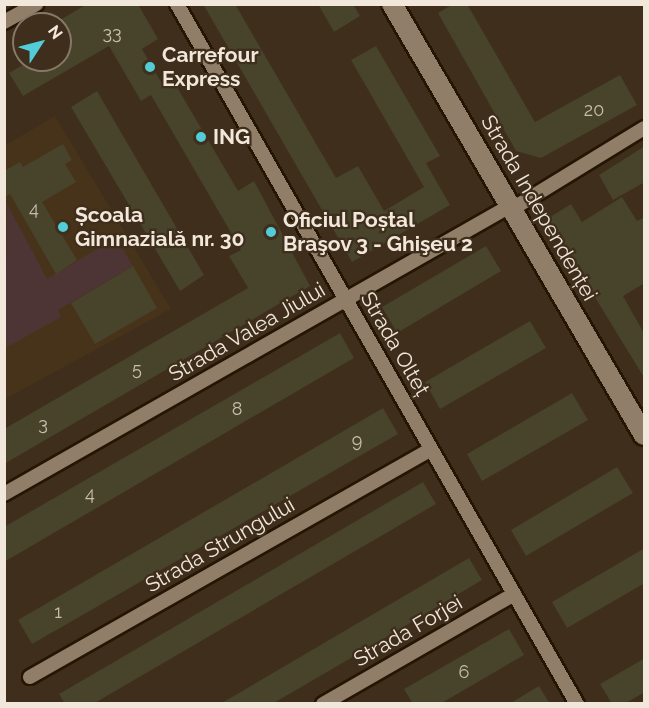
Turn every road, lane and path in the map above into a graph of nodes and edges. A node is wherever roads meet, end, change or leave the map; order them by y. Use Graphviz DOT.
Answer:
graph roads {
  1 [pos="36,4"];
  2 [pos="177,4"];
  3 [pos="392,4"];
  4 [pos="5,22"];
  5 [pos="645,128"];
  6 [pos="511,207"];
  7 [pos="346,300"];
  8 [pos="645,435"];
  9 [pos="431,449"];
  10 [pos="4,494"];
  11 [pos="514,594"];
  12 [pos="30,676"];
  13 [pos="323,704"];
  14 [pos="577,704"];
  1 -- 4 [label="street"];
  2 -- 7 [label="street, Strada Olteț"];
  3 -- 6 [label="main road, Strada Independenței"];
  5 -- 6 [label="street, Strada Valea Jiului"];
  6 -- 7 [label="street, Strada Valea Jiului"];
  6 -- 8 [label="main road, Strada Independenței"];
  7 -- 9 [label="street, Strada Olteț"];
  7 -- 10 [label="street, Strada Valea Jiului"];
  9 -- 11 [label="street, Strada Olteț"];
  9 -- 12 [label="street, Strada Strungului"];
  11 -- 13 [label="street, Strada Forjei"];
  11 -- 14 [label="street, Strada Olteț"];
}
